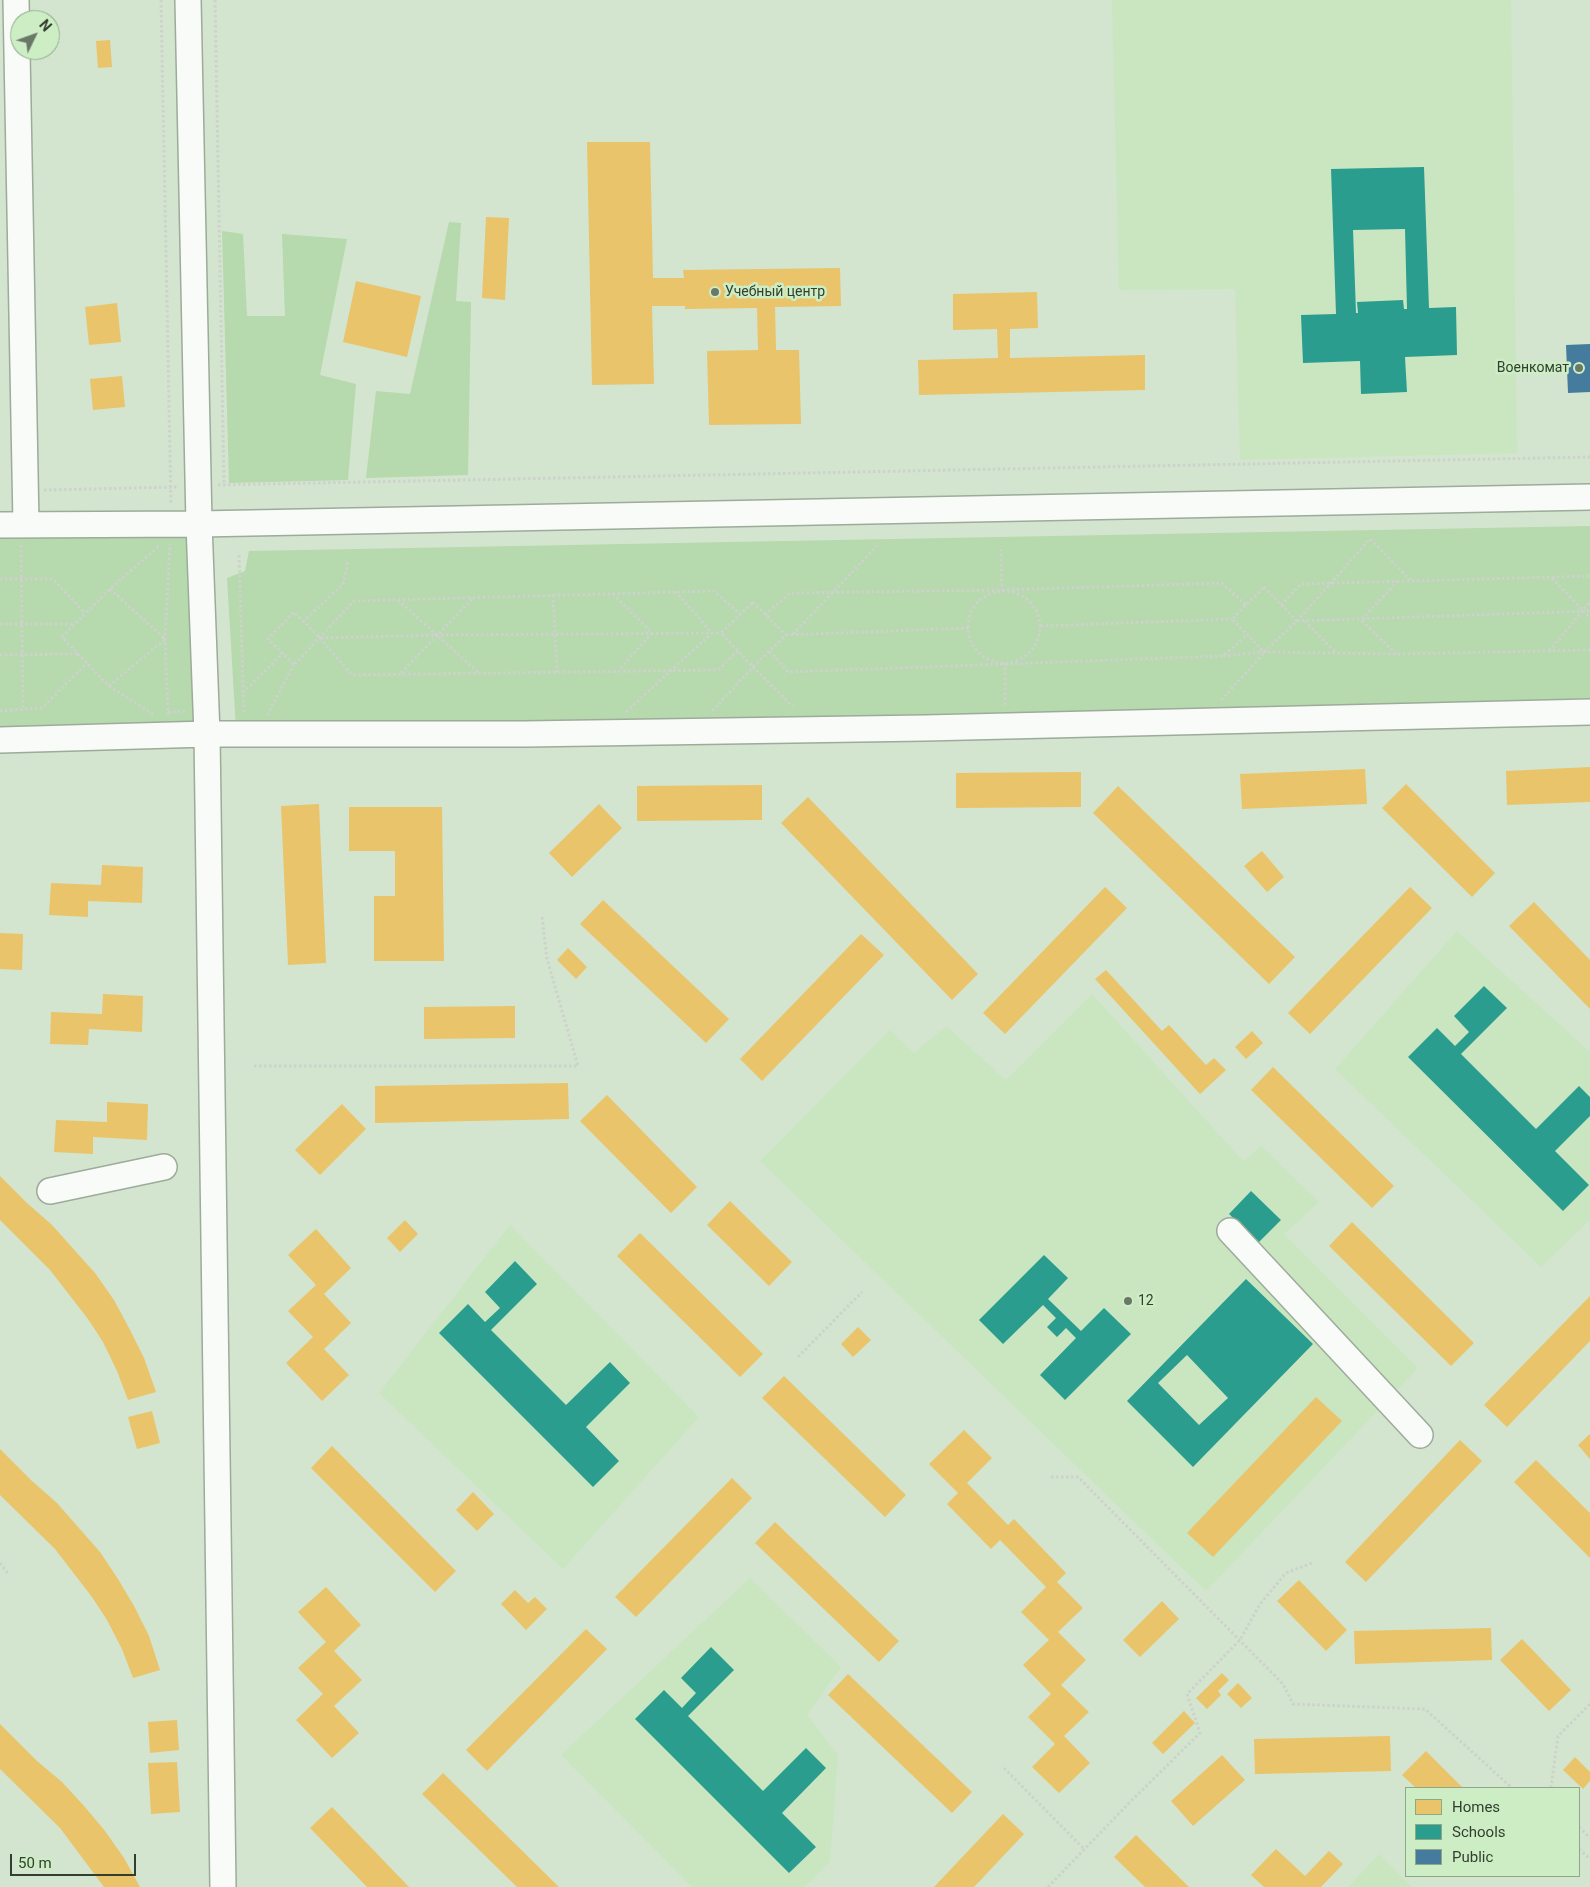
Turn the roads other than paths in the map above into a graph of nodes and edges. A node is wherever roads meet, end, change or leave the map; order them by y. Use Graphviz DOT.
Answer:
graph roads {
  1 [pos="16,0"];
  2 [pos="188,0"];
  3 [pos="10,138"];
  4 [pos="11,311"];
  5 [pos="1590,497"];
  6 [pos="200,524"];
  7 [pos="0,525"];
  8 [pos="24,534"];
  9 [pos="1590,712"];
  10 [pos="207,734"];
  11 [pos="0,740"];
  12 [pos="164,1167"];
  13 [pos="50,1191"];
  14 [pos="1230,1231"];
  15 [pos="1420,1436"];
  16 [pos="223,1887"];
  1 -- 3 [label="street"];
  2 -- 6 [label="street"];
  3 -- 4 [label="street"];
  4 -- 8 [label="street"];
  5 -- 6 [label="street"];
  6 -- 8 [label="street"];
  6 -- 10 [label="street"];
  7 -- 8 [label="street"];
  9 -- 10 [label="street"];
  10 -- 11 [label="street"];
  10 -- 16 [label="street"];
  12 -- 13 [label="street"];
  14 -- 15 [label="street"];
}
